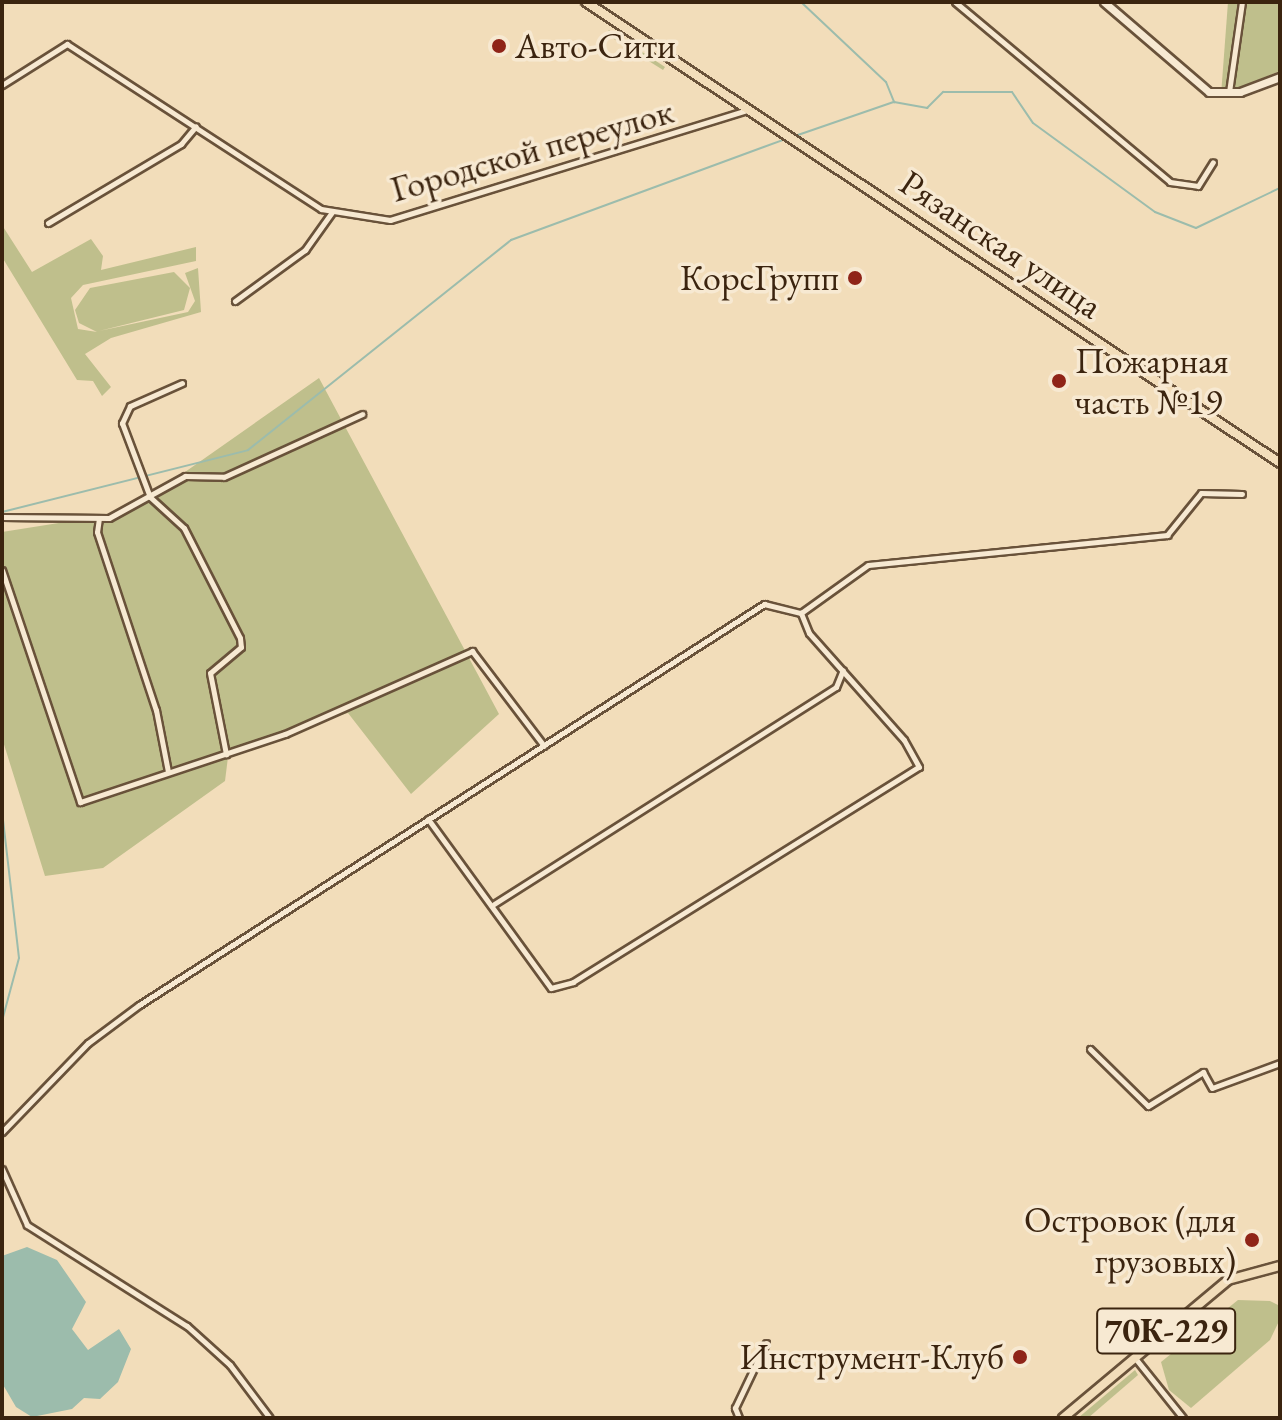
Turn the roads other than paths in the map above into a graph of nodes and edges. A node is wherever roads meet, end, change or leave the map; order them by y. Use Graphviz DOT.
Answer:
graph roads {
  1 [pos="586,2"];
  2 [pos="955,2"];
  3 [pos="1104,2"];
  4 [pos="1242,2"];
  5 [pos="1280,77"];
  6 [pos="2,85"];
  7 [pos="1229,94"];
  8 [pos="749,110"];
  9 [pos="196,126"];
  10 [pos="1213,162"];
  11 [pos="332,212"];
  12 [pos="48,223"];
  13 [pos="235,301"];
  14 [pos="182,383"];
  15 [pos="362,414"];
  16 [pos="1280,463"];
  17 [pos="1242,494"];
  18 [pos="150,497"];
  19 [pos="2,517"];
  20 [pos="99,518"];
  21 [pos="2,570"];
  22 [pos="801,613"];
  23 [pos="843,670"];
  24 [pos="544,746"];
  25 [pos="226,754"];
  26 [pos="168,772"];
  27 [pos="428,819"];
  28 [pos="494,904"];
  29 [pos="1090,1049"];
  30 [pos="1280,1063"];
  31 [pos="2,1132"];
  32 [pos="2,1169"];
  33 [pos="1280,1266"];
  34 [pos="766,1343"];
  35 [pos="1134,1358"];
  36 [pos="270,1418"];
  37 [pos="739,1418"];
  38 [pos="1063,1418"];
  39 [pos="1183,1418"];
  1 -- 8 [label="main road, Рязанская улица"];
  2 -- 10 [label="street"];
  3 -- 7 [label="street"];
  4 -- 7 [label="street"];
  5 -- 7 [label="street"];
  6 -- 9 [label="street, Городской переулок"];
  8 -- 11 [label="street, Городской переулок"];
  8 -- 16 [label="main road, Рязанская улица"];
  9 -- 11 [label="street, Городской переулок"];
  9 -- 12 [label="street"];
  11 -- 13 [label="street"];
  14 -- 18 [label="street"];
  15 -- 18 [label="street"];
  17 -- 22 [label="street"];
  18 -- 20 [label="street"];
  18 -- 25 [label="street"];
  19 -- 20 [label="street"];
  20 -- 26 [label="street"];
  21 -- 26 [label="street"];
  22 -- 23 [label="street"];
  22 -- 24 [label="street"];
  23 -- 28 [label="street"];
  23 -- 28 [label="street"];
  24 -- 25 [label="street"];
  24 -- 27 [label="street"];
  25 -- 26 [label="street"];
  27 -- 28 [label="street"];
  27 -- 31 [label="street"];
  29 -- 30 [label="street"];
  32 -- 36 [label="street"];
  33 -- 35 [label="main road, 70К-229"];
  34 -- 37 [label="street"];
  35 -- 38 [label="main road, 70К-229"];
  35 -- 39 [label="street"];
}
